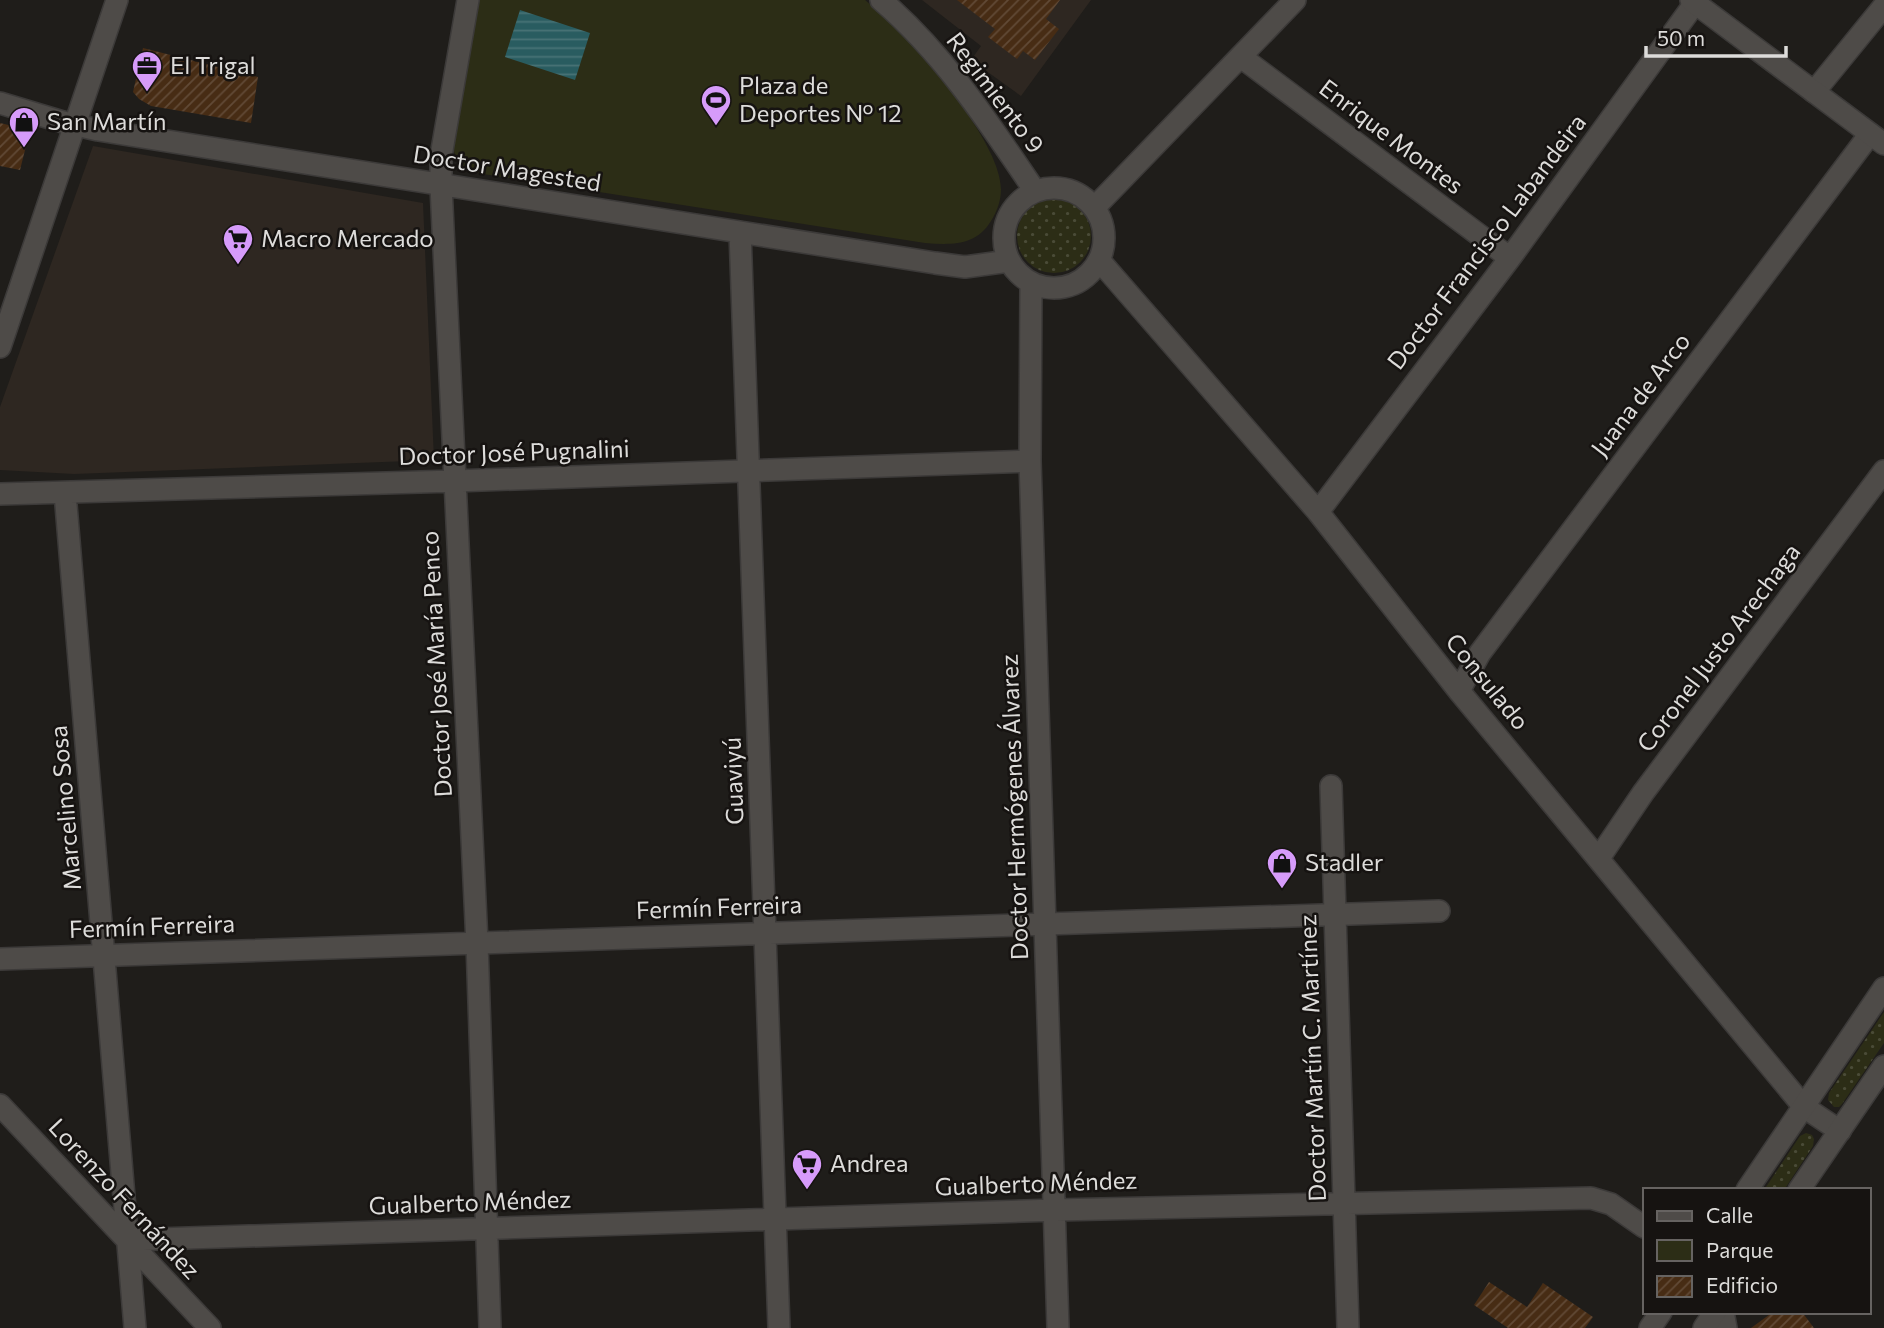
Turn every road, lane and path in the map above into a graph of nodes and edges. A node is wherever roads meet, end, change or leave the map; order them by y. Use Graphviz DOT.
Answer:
graph roads {
  1 [pos="117,0"];
  2 [pos="468,0"];
  3 [pos="881,0"];
  4 [pos="1295,0"];
  5 [pos="1693,1"];
  6 [pos="1884,6"];
  7 [pos="1241,57"];
  8 [pos="1814,92"];
  9 [pos="0,103"];
  10 [pos="76,125"];
  11 [pos="1877,139"];
  12 [pos="441,186"];
  13 [pos="1035,191"];
  14 [pos="1094,208"];
  15 [pos="740,232"];
  16 [pos="1510,258"];
  17 [pos="1100,260"];
  18 [pos="1009,261"];
  19 [pos="1031,284"];
  20 [pos="0,347"];
  21 [pos="1030,461"];
  22 [pos="749,471"];
  23 [pos="1884,471"];
  24 [pos="455,481"];
  25 [pos="65,493"];
  26 [pos="0,494"];
  27 [pos="1318,512"];
  28 [pos="1459,691"];
  29 [pos="1331,786"];
  30 [pos="1599,858"];
  31 [pos="1439,911"];
  32 [pos="1335,914"];
  33 [pos="1045,924"];
  34 [pos="766,933"];
  35 [pos="477,943"];
  36 [pos="105,955"];
  37 [pos="0,959"];
  38 [pos="1884,988"];
  39 [pos="1884,1066"];
  40 [pos="0,1105"];
  41 [pos="1804,1107"];
  42 [pos="1840,1130"];
  43 [pos="1748,1188"];
  44 [pos="1800,1188"];
  45 [pos="1343,1202"];
  46 [pos="1056,1210"];
  47 [pos="775,1219"];
  48 [pos="1643,1226"];
  49 [pos="488,1228"];
  50 [pos="128,1240"];
  51 [pos="135,1328"];
  52 [pos="210,1328"];
  53 [pos="490,1328"];
  54 [pos="779,1328"];
  55 [pos="1058,1328"];
  56 [pos="1348,1328"];
  1 -- 10 [label="street"];
  2 -- 12 [label="street, Doctor José María Penco"];
  3 -- 13 [label="street, Regimiento 9"];
  4 -- 7 [label="street"];
  5 -- 8 [label="street"];
  5 -- 16 [label="street, Doctor Francisco Labandeira"];
  6 -- 8 [label="street"];
  7 -- 14 [label="street"];
  7 -- 16 [label="street, Enrique Montes"];
  8 -- 11 [label="street"];
  9 -- 10 [label="street, Doctor Magested"];
  10 -- 12 [label="street, Doctor Magested"];
  10 -- 20 [label="street"];
  11 -- 28 [label="street, Juana de Arco"];
  12 -- 15 [label="street, Doctor Magested"];
  12 -- 24 [label="street, Doctor José María Penco"];
  13 -- 14 [label="street"];
  13 -- 18 [label="street"];
  14 -- 17 [label="street"];
  15 -- 18 [label="street, Doctor Magested"];
  15 -- 22 [label="street, Guaviyú"];
  16 -- 27 [label="street, Doctor Francisco Labandeira"];
  17 -- 19 [label="street"];
  17 -- 27 [label="street, Consulado"];
  18 -- 19 [label="street"];
  19 -- 21 [label="street, Doctor Hermógenes Álvarez"];
  21 -- 22 [label="street, Doctor José Pugnalini"];
  21 -- 33 [label="street, Doctor Hermógenes Álvarez"];
  22 -- 24 [label="street, Doctor José Pugnalini"];
  22 -- 34 [label="street, Guaviyú"];
  23 -- 30 [label="street, Coronel Justo Arechaga"];
  24 -- 25 [label="street, Doctor José Pugnalini"];
  24 -- 35 [label="street, Doctor José María Penco"];
  25 -- 26 [label="street, Doctor José Pugnalini"];
  25 -- 36 [label="street, Marcelino Sosa"];
  27 -- 28 [label="street, Consulado"];
  28 -- 30 [label="street, Consulado"];
  29 -- 32 [label="street, Doctor Martín C. Martínez"];
  30 -- 41 [label="street, Consulado"];
  31 -- 32 [label="street, Fermín Ferreira"];
  32 -- 33 [label="street, Fermín Ferreira"];
  32 -- 45 [label="street, Doctor Martín C. Martínez"];
  33 -- 34 [label="street, Fermín Ferreira"];
  33 -- 46 [label="street, Doctor Hermógenes Álvarez"];
  34 -- 35 [label="street, Fermín Ferreira"];
  34 -- 47 [label="street, Guaviyú"];
  35 -- 36 [label="street, Fermín Ferreira"];
  35 -- 49 [label="street, Doctor José María Penco"];
  36 -- 37 [label="street, Fermín Ferreira"];
  36 -- 50 [label="street, Marcelino Sosa"];
  38 -- 41 [label="street"];
  39 -- 42 [label="street"];
  40 -- 50 [label="street, Lorenzo Fernández"];
  41 -- 42 [label="street, Consulado"];
  41 -- 43 [label="street"];
  42 -- 44 [label="street"];
  45 -- 46 [label="street, Gualberto Méndez"];
  45 -- 48 [label="street, Gualberto Méndez"];
  45 -- 56 [label="street, Doctor Martín C. Martínez"];
  46 -- 47 [label="street, Gualberto Méndez"];
  46 -- 55 [label="street, Doctor Hermógenes Álvarez"];
  47 -- 49 [label="street, Gualberto Méndez"];
  47 -- 54 [label="street, Guaviyú"];
  49 -- 50 [label="street, Gualberto Méndez"];
  49 -- 53 [label="street, Doctor José María Penco"];
  50 -- 51 [label="street, Marcelino Sosa"];
  50 -- 52 [label="street, Lorenzo Fernández"];
}
